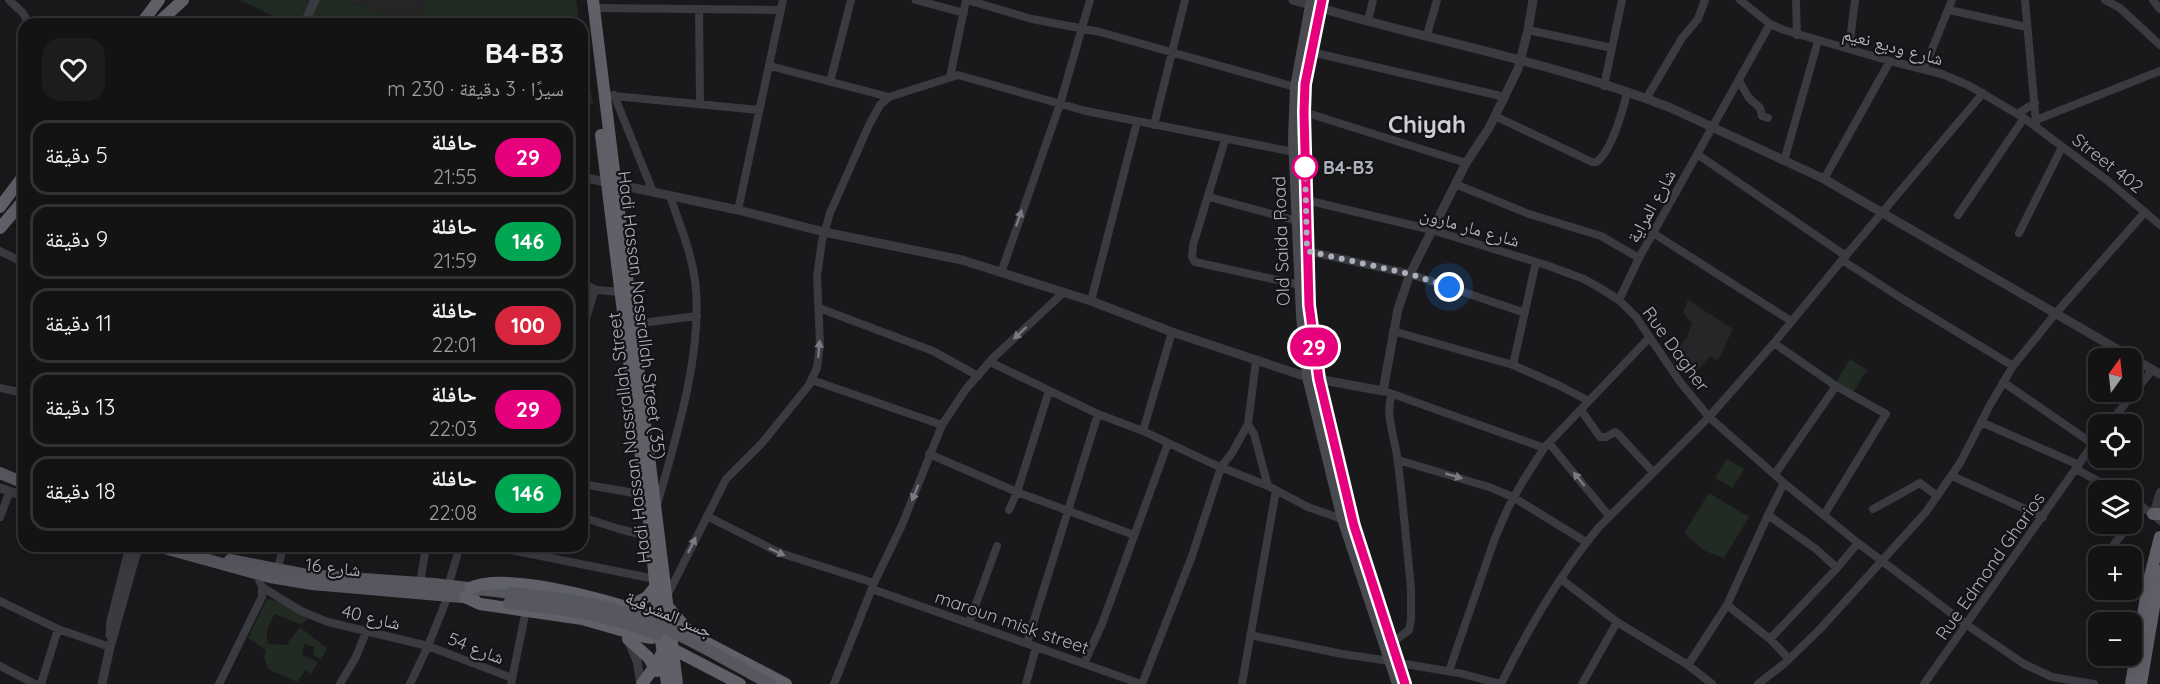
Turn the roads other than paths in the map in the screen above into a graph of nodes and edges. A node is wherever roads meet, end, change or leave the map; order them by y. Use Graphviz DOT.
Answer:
graph roads {
  1 [pos="151,0"];
  2 [pos="159,0"];
  3 [pos="175,0"];
  4 [pos="183,0"];
  5 [pos="315,0"];
  6 [pos="672,0"];
  7 [pos="783,0"];
  8 [pos="851,0"];
  9 [pos="916,0"];
  10 [pos="967,0"];
  11 [pos="1090,0"];
  12 [pos="1185,0"];
  13 [pos="1293,0"];
  14 [pos="1373,0"];
  15 [pos="1437,0"];
  16 [pos="1533,0"];
  17 [pos="1622,0"];
  18 [pos="1705,0"];
  19 [pos="1740,0"];
  20 [pos="1796,0"];
  21 [pos="1855,0"];
  22 [pos="1952,0"];
  23 [pos="2025,0"];
  24 [pos="2105,0"];
  25 [pos="2153,0"];
  26 [pos="13,1"];
  27 [pos="591,3"];
  28 [pos="1316,3"];
  29 [pos="2122,4"];
  30 [pos="2160,9"];
  31 [pos="672,10"];
  32 [pos="699,10"];
  33 [pos="781,10"];
  34 [pos="1949,10"];
  35 [pos="964,13"];
  36 [pos="26,18"];
  37 [pos="143,18"];
  38 [pos="145,18"];
  39 [pos="162,18"];
  40 [pos="164,18"];
  41 [pos="307,18"];
  42 [pos="1368,21"];
  43 [pos="1770,24"];
  44 [pos="2027,27"];
  45 [pos="1082,29"];
  46 [pos="1528,30"];
  47 [pos="1427,35"];
  48 [pos="1797,35"];
  49 [pos="1818,41"];
  50 [pos="2160,45"];
  51 [pos="1612,48"];
  52 [pos="1849,49"];
  53 [pos="1311,52"];
  54 [pos="1173,54"];
  55 [pos="1521,59"];
  56 [pos="1890,61"];
  57 [pos="770,66"];
  58 [pos="1924,69"];
  59 [pos="2160,71"];
  60 [pos="950,77"];
  61 [pos="1739,81"];
  62 [pos="830,82"];
  63 [pos="1604,86"];
  64 [pos="1296,87"];
  65 [pos="1627,93"];
  66 [pos="1983,93"];
  67 [pos="609,95"];
  68 [pos="889,97"];
  69 [pos="1505,97"];
  70 [pos="1646,99"];
  71 [pos="700,103"];
  72 [pos="1060,104"];
  73 [pos="2035,104"];
  74 [pos="759,110"];
  75 [pos="1304,112"];
  76 [pos="1495,116"];
  77 [pos="2021,116"];
  78 [pos="1768,118"];
  79 [pos="1137,122"];
  80 [pos="2036,123"];
  81 [pos="1154,125"];
  82 [pos="1712,128"];
  83 [pos="1225,140"];
  84 [pos="2062,147"];
  85 [pos="1294,152"];
  86 [pos="1697,154"];
  87 [pos="1784,161"];
  88 [pos="1466,163"];
  89 [pos="588,178"];
  90 [pos="1824,179"];
  91 [pos="18,183"];
  92 [pos="611,183"];
  93 [pos="1455,184"];
  94 [pos="653,192"];
  95 [pos="670,196"];
  96 [pos="1209,197"];
  97 [pos="1306,200"];
  98 [pos="0,207"];
  99 [pos="18,207"];
  100 [pos="738,210"];
  101 [pos="1882,212"];
  102 [pos="2145,212"];
  103 [pos="1958,215"];
  104 [pos="1297,221"];
  105 [pos="2160,225"];
  106 [pos="0,228"];
  107 [pos="1432,230"];
  108 [pos="825,232"];
  109 [pos="1653,233"];
  110 [pos="2019,233"];
  111 [pos="0,251"];
  112 [pos="1307,251"];
  113 [pos="1639,258"];
  114 [pos="1844,258"];
  115 [pos="18,260"];
  116 [pos="1536,262"];
  117 [pos="1001,273"];
  118 [pos="1410,274"];
  119 [pos="1300,285"];
  120 [pos="588,286"];
  121 [pos="595,289"];
  122 [pos="620,292"];
  123 [pos="1063,293"];
  124 [pos="1619,300"];
  125 [pos="1091,301"];
  126 [pos="819,308"];
  127 [pos="588,312"];
  128 [pos="1525,313"];
  129 [pos="2056,313"];
  130 [pos="697,316"];
  131 [pos="1791,321"];
  132 [pos="634,324"];
  133 [pos="1393,331"];
  134 [pos="1172,332"];
  135 [pos="1649,338"];
  136 [pos="1774,343"];
  137 [pos="1256,361"];
  138 [pos="990,362"];
  139 [pos="1513,365"];
  140 [pos="2013,366"];
  141 [pos="2156,372"];
  142 [pos="978,376"];
  143 [pos="1307,377"];
  144 [pos="1319,379"];
  145 [pos="812,380"];
  146 [pos="2003,382"];
  147 [pos="1836,386"];
  148 [pos="0,388"];
  149 [pos="1048,391"];
  150 [pos="18,392"];
  151 [pos="1387,392"];
  152 [pos="1589,401"];
  153 [pos="1581,410"];
  154 [pos="1098,414"];
  155 [pos="2118,414"];
  156 [pos="1709,417"];
  157 [pos="1981,422"];
  158 [pos="1248,424"];
  159 [pos="942,425"];
  160 [pos="1143,431"];
  161 [pos="2088,436"];
  162 [pos="1168,443"];
  163 [pos="1546,445"];
  164 [pos="2088,452"];
  165 [pos="929,454"];
  166 [pos="1398,460"];
  167 [pos="1221,467"];
  168 [pos="2077,467"];
  169 [pos="1653,472"];
  170 [pos="0,473"];
  171 [pos="1775,474"];
  172 [pos="1952,476"];
  173 [pos="18,480"];
  174 [pos="2098,480"];
  175 [pos="0,481"];
  176 [pos="1784,483"];
  177 [pos="588,485"];
  178 [pos="18,488"];
  179 [pos="1272,488"];
  180 [pos="5,489"];
  181 [pos="1017,492"];
  182 [pos="2160,492"];
  183 [pos="646,495"];
  184 [pos="1937,496"];
  185 [pos="1513,497"];
  186 [pos="657,507"];
  187 [pos="2143,507"];
  188 [pos="1873,509"];
  189 [pos="1009,510"];
  190 [pos="1068,511"];
  191 [pos="1768,515"];
  192 [pos="1824,515"];
  193 [pos="707,516"];
  194 [pos="1609,516"];
  195 [pos="2158,516"];
  196 [pos="0,517"];
  197 [pos="2043,517"];
  198 [pos="588,519"];
  199 [pos="1342,519"];
  200 [pos="2122,534"];
  201 [pos="1134,535"];
  202 [pos="651,537"];
  203 [pos="2160,537"];
  204 [pos="1586,542"];
  205 [pos="1858,543"];
  206 [pos="997,546"];
  207 [pos="2113,546"];
  208 [pos="129,552"];
  209 [pos="138,552"];
  210 [pos="178,552"];
  211 [pos="201,552"];
  212 [pos="283,552"];
  213 [pos="425,552"];
  214 [pos="458,552"];
  215 [pos="517,552"];
  216 [pos="1882,561"];
  217 [pos="1837,568"];
  218 [pos="2160,571"];
  219 [pos="257,575"];
  220 [pos="281,575"];
  221 [pos="1561,579"];
  222 [pos="655,583"];
  223 [pos="420,584"];
  224 [pos="873,586"];
  225 [pos="124,587"];
  226 [pos="262,587"];
  227 [pos="271,591"];
  228 [pos="448,591"];
  229 [pos="467,592"];
  230 [pos="262,597"];
  231 [pos="510,598"];
  232 [pos="667,600"];
  233 [pos="0,601"];
  234 [pos="1727,605"];
  235 [pos="628,607"];
  236 [pos="526,610"];
  237 [pos="1617,622"];
  238 [pos="969,623"];
  239 [pos="1967,625"];
  240 [pos="58,629"];
  241 [pos="366,632"];
  242 [pos="625,634"];
  243 [pos="692,635"];
  244 [pos="1250,635"];
  245 [pos="665,636"];
  246 [pos="1770,639"];
  247 [pos="1392,642"];
  248 [pos="1027,643"];
  249 [pos="428,646"];
  250 [pos="110,647"];
  251 [pos="1036,647"];
  252 [pos="736,657"];
  253 [pos="1789,660"];
  254 [pos="1394,662"];
  255 [pos="700,663"];
  256 [pos="1084,663"];
  257 [pos="1689,665"];
  258 [pos="0,666"];
  259 [pos="655,666"];
  260 [pos="1449,671"];
  261 [pos="728,678"];
  262 [pos="2052,680"];
  263 [pos="512,681"];
  264 [pos="672,683"];
  265 [pos="35,684"];
  266 [pos="40,684"];
  267 [pos="102,684"];
  268 [pos="219,684"];
  269 [pos="340,684"];
  270 [pos="410,684"];
  271 [pos="641,684"];
  272 [pos="740,684"];
  273 [pos="753,684"];
  274 [pos="770,684"];
  275 [pos="786,684"];
  276 [pos="834,684"];
  277 [pos="1026,684"];
  278 [pos="1142,684"];
  279 [pos="1242,684"];
  280 [pos="1397,684"];
  281 [pos="1405,684"];
  282 [pos="1582,684"];
  283 [pos="1712,684"];
  284 [pos="1758,684"];
  285 [pos="1924,684"];
  286 [pos="2094,684"];
  287 [pos="2131,684"];
  288 [pos="2141,684"];
  1 -- 37 [label="highway"];
  2 -- 38 [label="highway"];
  3 -- 39 [label="highway"];
  4 -- 40 [label="highway"];
  5 -- 41 [label="street"];
  6 -- 31 [label="street"];
  7 -- 33 [label="street"];
  8 -- 62 [label="street"];
  9 -- 35 [label="street"];
  10 -- 35 [label="street"];
  10 -- 45 [label="street"];
  11 -- 45 [label="street"];
  12 -- 54 [label="street"];
  13 -- 28 [label="street"];
  14 -- 42 [label="street"];
  15 -- 47 [label="street"];
  16 -- 46 [label="street"];
  17 -- 51 [label="street"];
  18 -- 70 [label="street"];
  19 -- 43 [label="street, شارع وديع نعيم"];
  20 -- 48 [label="street"];
  21 -- 52 [label="street"];
  22 -- 34 [label="street"];
  23 -- 44 [label="street"];
  24 -- 29 [label="street"];
  25 -- 30 [label="street"];
  26 -- 36 [label="street"];
  27 -- 31 [label="street"];
  27 -- 67 [label="highway, Hadi Hassan Nassrallah Street"];
  27 -- 92 [label="highway, Hadi Hassan Nassrallah Street (35)"];
  28 -- 42 [label="street"];
  28 -- 53 [label="main road"];
  28 -- 64 [label="main road, Old Saida Road"];
  29 -- 50 [label="street"];
  31 -- 32 [label="street"];
  32 -- 33 [label="street"];
  32 -- 71 [label="street"];
  33 -- 57 [label="street"];
  34 -- 44 [label="street"];
  34 -- 58 [label="street"];
  35 -- 60 [label="street"];
  42 -- 47 [label="street"];
  43 -- 48 [label="street, شارع وديع نعيم"];
  43 -- 61 [label="street, شارع المراية"];
  44 -- 73 [label="street"];
  45 -- 54 [label="street"];
  45 -- 72 [label="street"];
  46 -- 51 [label="street"];
  46 -- 55 [label="street"];
  47 -- 55 [label="street"];
  48 -- 49 [label="street, شارع وديع نعيم"];
  49 -- 52 [label="street, شارع وديع نعيم"];
  49 -- 87 [label="street"];
  51 -- 63 [label="street"];
  52 -- 56 [label="street, شارع وديع نعيم"];
  53 -- 69 [label="street"];
  53 -- 75 [label="main road"];
  54 -- 64 [label="street"];
  54 -- 81 [label="street"];
  55 -- 63 [label="street"];
  55 -- 69 [label="street"];
  56 -- 58 [label="street, شارع وديع نعيم"];
  56 -- 90 [label="street"];
  57 -- 62 [label="street"];
  57 -- 74 [label="street"];
  58 -- 66 [label="street, شارع وديع نعيم"];
  59 -- 80 [label="street"];
  60 -- 68 [label="street"];
  60 -- 72 [label="street"];
  61 -- 78 [label="street"];
  61 -- 82 [label="street, شارع المراية"];
  62 -- 68 [label="street"];
  63 -- 65 [label="street"];
  64 -- 85 [label="main road, Old Saida Road"];
  65 -- 70 [label="street"];
  65 -- 76 [label="street"];
  66 -- 77 [label="street, شارع وديع نعيم"];
  66 -- 101 [label="street"];
  67 -- 71 [label="street"];
  67 -- 92 [label="highway, Hadi Hassan Nassrallah Street"];
  67 -- 94 [label="street"];
  68 -- 108 [label="street"];
  69 -- 76 [label="street"];
  70 -- 82 [label="street"];
  71 -- 74 [label="street"];
  72 -- 79 [label="street"];
  117 -- 72 [label="street, one-way"];
  73 -- 77 [label="street"];
  73 -- 80 [label="street"];
  74 -- 100 [label="street"];
  75 -- 88 [label="street"];
  75 -- 97 [label="main road"];
  76 -- 88 [label="street"];
  77 -- 80 [label="street, شارع وديع نعيم"];
  77 -- 103 [label="street"];
  79 -- 81 [label="street"];
  79 -- 125 [label="street"];
  80 -- 84 [label="street, Street 402"];
  81 -- 83 [label="street"];
  82 -- 86 [label="street, شارع المراية"];
  82 -- 87 [label="street"];
  83 -- 85 [label="street"];
  83 -- 96 [label="street"];
  84 -- 102 [label="street, Street 402"];
  84 -- 110 [label="street"];
  85 -- 104 [label="main road, Old Saida Road"];
  86 -- 109 [label="street, شارع المراية"];
  86 -- 114 [label="street"];
  87 -- 90 [label="street"];
  88 -- 93 [label="street"];
  89 -- 92 [label="street"];
  90 -- 101 [label="street"];
  91 -- 98 [label="highway"];
  92 -- 94 [label="street"];
  92 -- 122 [label="highway, Hadi Hassan Nassrallah Street (35)"];
  92 -- 132 [label="highway, Hadi Hassan Nassrallah Street"];
  93 -- 107 [label="street"];
  93 -- 113 [label="street"];
  94 -- 95 [label="street"];
  95 -- 100 [label="street"];
  95 -- 130 [label="street"];
  96 -- 104 [label="street"];
  96 -- 119 [label="street"];
  97 -- 107 [label="street, شارع مار مارون"];
  97 -- 112 [label="main road"];
  99 -- 106 [label="highway"];
  100 -- 108 [label="street"];
  101 -- 114 [label="street"];
  101 -- 129 [label="street"];
  102 -- 105 [label="street, Street 402"];
  102 -- 129 [label="street"];
  104 -- 119 [label="main road, Old Saida Road"];
  107 -- 116 [label="street, شارع مار مارون"];
  107 -- 118 [label="street"];
  108 -- 117 [label="street"];
  108 -- 126 [label="street"];
  109 -- 113 [label="street, شارع المراية"];
  109 -- 131 [label="street"];
  111 -- 115 [label="street"];
  112 -- 118 [label="street"];
  112 -- 144 [label="main road"];
  113 -- 124 [label="street, شارع المراية"];
  114 -- 131 [label="street"];
  114 -- 140 [label="street"];
  116 -- 124 [label="street, شارع مار مارون"];
  116 -- 128 [label="street"];
  117 -- 123 [label="street"];
  118 -- 128 [label="street"];
  118 -- 133 [label="street"];
  119 -- 143 [label="main road, Old Saida Road"];
  120 -- 121 [label="street"];
  121 -- 122 [label="street"];
  121 -- 127 [label="street"];
  122 -- 183 [label="highway, Hadi Hassan Nassrallah Street (35)"];
  123 -- 125 [label="street"];
  123 -- 138 [label="street, one-way"];
  124 -- 135 [label="street, Rue Dagher"];
  125 -- 134 [label="street"];
  126 -- 142 [label="street"];
  145 -- 126 [label="street, one-way"];
  128 -- 139 [label="street"];
  129 -- 140 [label="street"];
  129 -- 141 [label="street"];
  130 -- 132 [label="street"];
  130 -- 186 [label="street"];
  131 -- 136 [label="street"];
  132 -- 186 [label="highway, Hadi Hassan Nassrallah Street"];
  133 -- 139 [label="street"];
  133 -- 151 [label="street"];
  134 -- 137 [label="street"];
  134 -- 160 [label="street"];
  135 -- 152 [label="street"];
  135 -- 156 [label="street, Rue Dagher"];
  136 -- 147 [label="street"];
  136 -- 156 [label="street"];
  137 -- 143 [label="street"];
  137 -- 158 [label="street"];
  138 -- 142 [label="street"];
  138 -- 149 [label="street"];
  139 -- 152 [label="street"];
  140 -- 146 [label="street"];
  141 -- 155 [label="street"];
  142 -- 159 [label="street"];
  143 -- 144 [label="street"];
  143 -- 199 [label="main road, Old Saida Road"];
  144 -- 151 [label="street"];
  144 -- 247 [label="main road"];
  145 -- 159 [label="street"];
  145 -- 193 [label="street"];
  146 -- 157 [label="street"];
  146 -- 161 [label="street"];
  147 -- 171 [label="street"];
  147 -- 192 [label="street"];
  148 -- 150 [label="street"];
  149 -- 154 [label="street"];
  149 -- 181 [label="street"];
  151 -- 163 [label="street"];
  151 -- 166 [label="street"];
  152 -- 153 [label="street"];
  153 -- 163 [label="street"];
  153 -- 169 [label="street"];
  154 -- 160 [label="street"];
  154 -- 190 [label="street"];
  156 -- 169 [label="street"];
  156 -- 171 [label="street, Rue Dagher"];
  157 -- 168 [label="street"];
  157 -- 172 [label="street"];
  158 -- 167 [label="street"];
  158 -- 179 [label="street"];
  159 -- 165 [label="street"];
  160 -- 162 [label="street"];
  162 -- 167 [label="street"];
  162 -- 201 [label="street"];
  163 -- 185 [label="street"];
  194 -- 163 [label="street, one-way"];
  164 -- 168 [label="street, Rue Edmond Gharios"];
  165 -- 181 [label="street"];
  165 -- 224 [label="street, one-way"];
  166 -- 185 [label="street, one-way"];
  166 -- 247 [label="street"];
  167 -- 179 [label="street"];
  167 -- 278 [label="street"];
  168 -- 174 [label="street"];
  168 -- 197 [label="street, Rue Edmond Gharios"];
  169 -- 194 [label="street"];
  170 -- 173 [label="main road"];
  171 -- 176 [label="street, Rue Dagher"];
  172 -- 184 [label="street"];
  172 -- 197 [label="street"];
  175 -- 178 [label="main road"];
  176 -- 191 [label="street"];
  176 -- 192 [label="street, Rue Dagher"];
  177 -- 183 [label="street"];
  179 -- 199 [label="street"];
  179 -- 244 [label="street"];
  180 -- 196 [label="street"];
  181 -- 189 [label="street"];
  181 -- 190 [label="street"];
  182 -- 195 [label="street"];
  183 -- 202 [label="highway, Hadi Hassan Nassrallah Street (35)"];
  184 -- 188 [label="street"];
  184 -- 216 [label="street"];
  185 -- 204 [label="street"];
  185 -- 260 [label="street"];
  186 -- 232 [label="highway, Hadi Hassan Nassrallah Street"];
  187 -- 195 [label="street"];
  190 -- 201 [label="street"];
  190 -- 248 [label="street"];
  191 -- 217 [label="street"];
  191 -- 234 [label="street"];
  192 -- 205 [label="street, Rue Dagher"];
  193 -- 224 [label="street, maroun misk street, one-way"];
  232 -- 193 [label="street, one-way"];
  194 -- 204 [label="street"];
  197 -- 239 [label="street, Rue Edmond Gharios"];
  198 -- 202 [label="street"];
  199 -- 254 [label="main road, Old Saida Road"];
  200 -- 207 [label="street"];
  201 -- 256 [label="street"];
  202 -- 222 [label="highway, Hadi Hassan Nassrallah Street (35)"];
  203 -- 287 [label="highway"];
  204 -- 221 [label="street"];
  205 -- 216 [label="street, Rue Dagher"];
  205 -- 217 [label="street"];
  206 -- 238 [label="street"];
  208 -- 225 [label="street"];
  209 -- 225 [label="street"];
  210 -- 219 [label="main road, شارع 16"];
  211 -- 220 [label="main road"];
  212 -- 220 [label="street"];
  213 -- 223 [label="street"];
  214 -- 228 [label="street"];
  215 -- 222 [label="street"];
  216 -- 239 [label="street, Rue Dagher"];
  216 -- 253 [label="street"];
  217 -- 246 [label="street"];
  218 -- 288 [label="highway"];
  219 -- 220 [label="main road, شارع 16"];
  219 -- 226 [label="street"];
  220 -- 223 [label="main road"];
  220 -- 227 [label="street"];
  220 -- 228 [label="main road, شارع 16"];
  221 -- 237 [label="street"];
  221 -- 260 [label="street"];
  222 -- 235 [label="highway"];
  222 -- 245 [label="highway, Hadi Hassan Nassrallah Street (35)"];
  223 -- 228 [label="main road"];
  224 -- 238 [label="street, maroun misk street"];
  224 -- 276 [label="street"];
  225 -- 250 [label="street"];
  226 -- 227 [label="street, شارع 40"];
  226 -- 230 [label="street"];
  227 -- 230 [label="street"];
  227 -- 241 [label="street, شارع 40"];
  228 -- 229 [label="main road"];
  228 -- 249 [label="street"];
  229 -- 231 [label="main road"];
  229 -- 235 [label="highway"];
  229 -- 236 [label="highway"];
  230 -- 268 [label="street"];
  231 -- 273 [label="main road, جسر المشرفية, bridge"];
  231 -- 274 [label="main road, جسر المشرفية, bridge"];
  232 -- 243 [label="highway"];
  232 -- 245 [label="highway, Hadi Hassan Nassrallah Street"];
  233 -- 240 [label="street"];
  234 -- 246 [label="street"];
  234 -- 257 [label="street"];
  235 -- 245 [label="highway"];
  236 -- 242 [label="highway"];
  236 -- 263 [label="street"];
  237 -- 257 [label="street"];
  237 -- 282 [label="street"];
  238 -- 248 [label="street, maroun misk street"];
  239 -- 262 [label="street, Rue Dagher"];
  239 -- 285 [label="street, Rue Edmond Gharios"];
  240 -- 250 [label="street"];
  240 -- 266 [label="street"];
  241 -- 249 [label="street, شارع 40"];
  241 -- 269 [label="street"];
  242 -- 245 [label="highway"];
  242 -- 259 [label="highway"];
  242 -- 271 [label="street"];
  243 -- 245 [label="highway"];
  243 -- 252 [label="highway"];
  244 -- 254 [label="street"];
  244 -- 279 [label="street"];
  245 -- 255 [label="highway"];
  245 -- 259 [label="highway"];
  245 -- 264 [label="highway, Hadi Hassan Nassrallah Street"];
  246 -- 253 [label="street"];
  247 -- 254 [label="main road"];
  248 -- 251 [label="street, maroun misk street"];
  249 -- 263 [label="street, شارع 54"];
  249 -- 270 [label="street"];
  250 -- 267 [label="street"];
  251 -- 256 [label="street, maroun misk street"];
  251 -- 277 [label="street"];
  252 -- 261 [label="highway"];
  252 -- 275 [label="highway"];
  253 -- 284 [label="street"];
  254 -- 260 [label="street"];
  254 -- 280 [label="main road, Old Saida Road"];
  254 -- 281 [label="main road"];
  255 -- 261 [label="highway"];
  255 -- 264 [label="highway"];
  256 -- 278 [label="street, maroun misk street"];
  257 -- 283 [label="street"];
  258 -- 265 [label="street"];
  259 -- 264 [label="highway"];
  259 -- 271 [label="highway"];
  261 -- 272 [label="highway"];
  262 -- 286 [label="street, Rue Dagher"];
}
